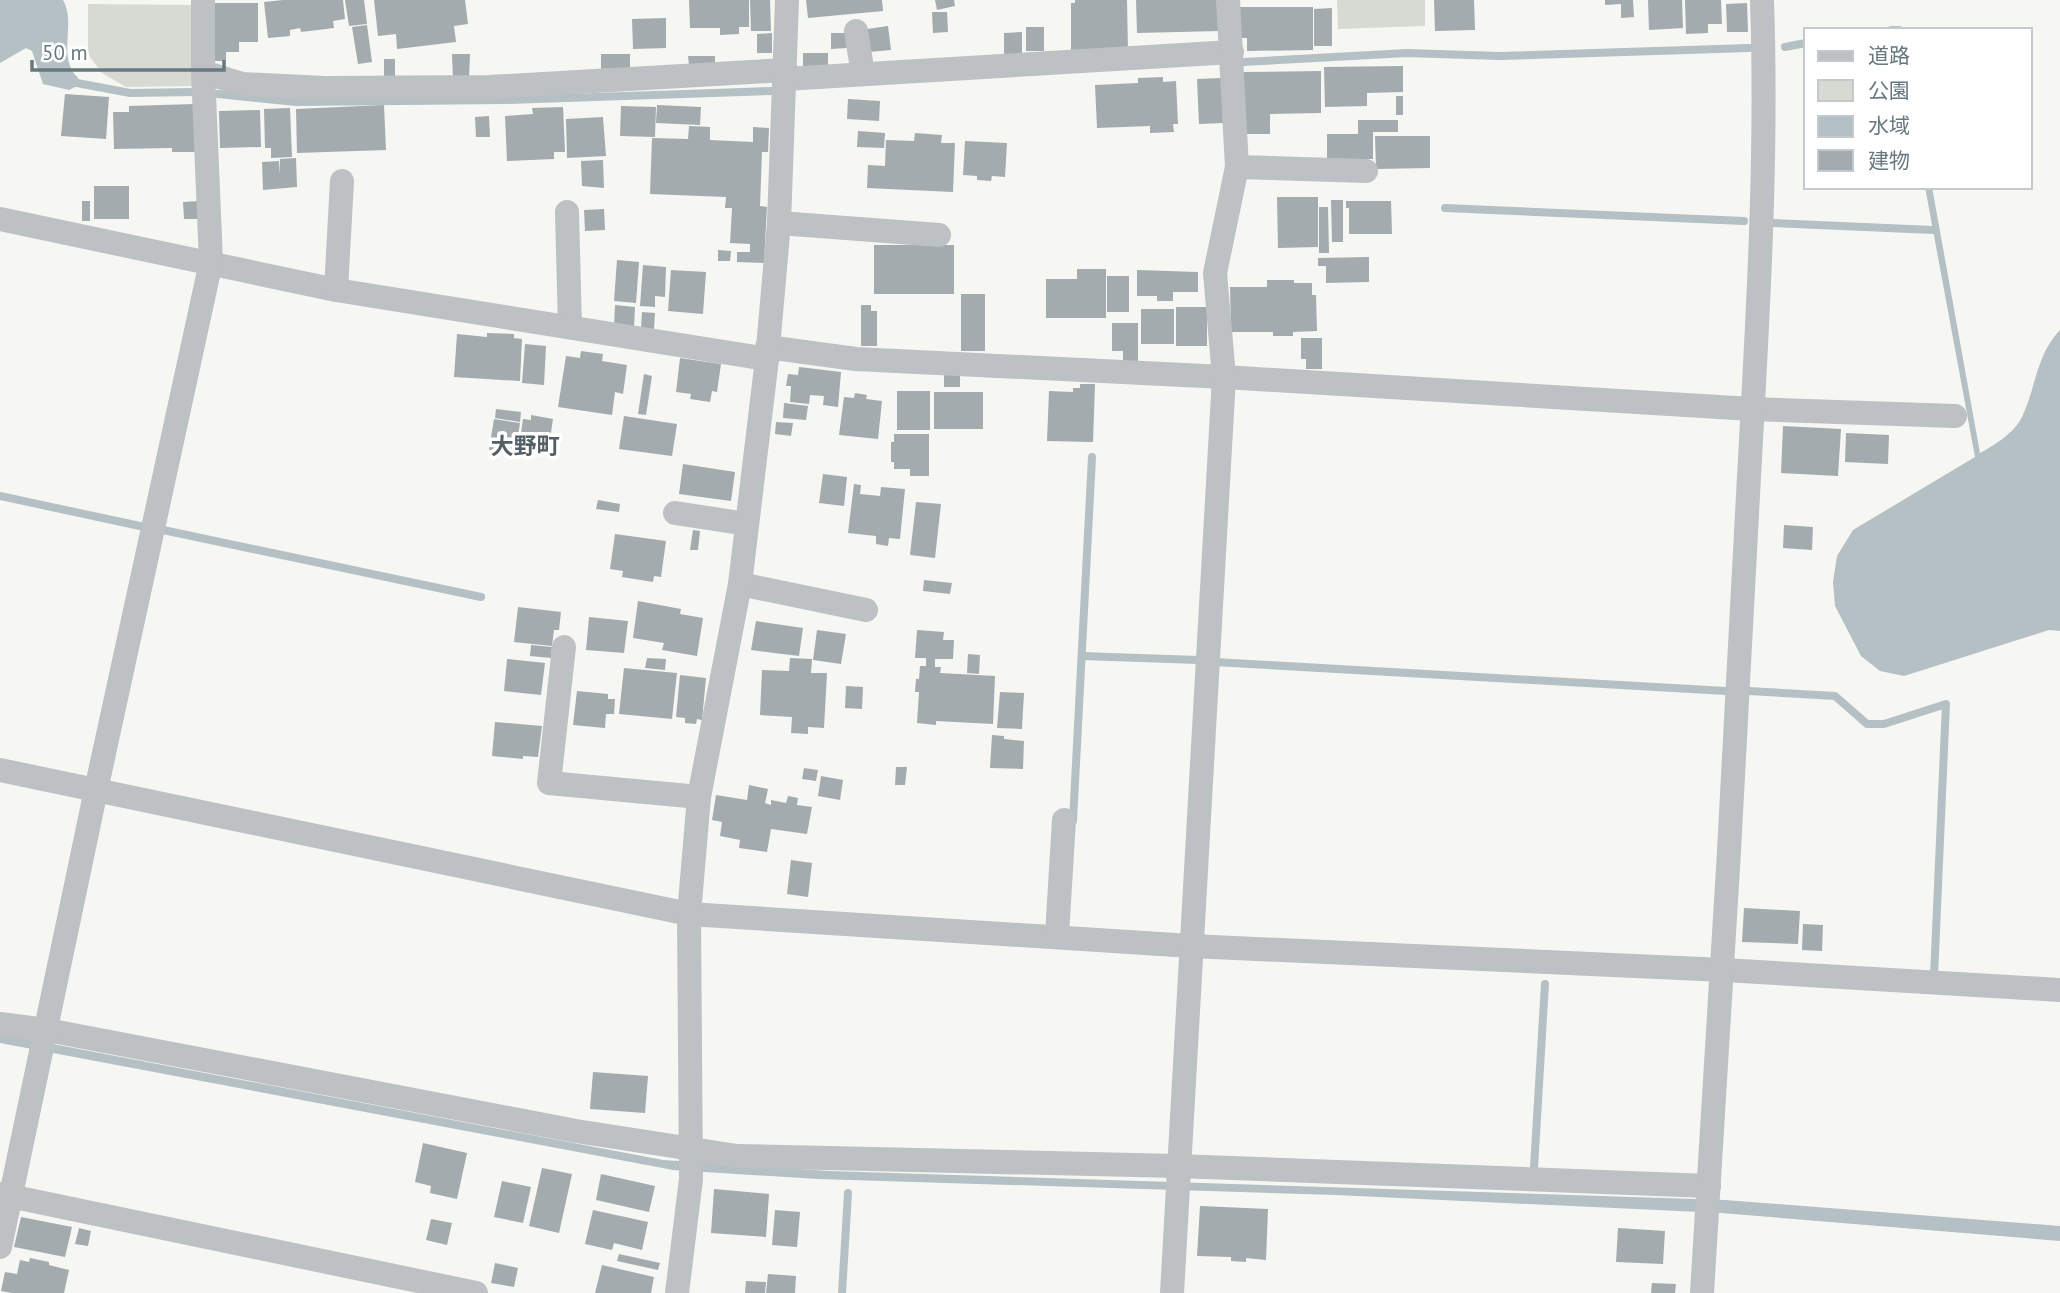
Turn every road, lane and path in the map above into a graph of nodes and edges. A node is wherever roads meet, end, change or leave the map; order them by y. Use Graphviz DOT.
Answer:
graph roads {
  1 [pos="203,0"];
  2 [pos="787,0"];
  3 [pos="1228,0"];
  4 [pos="1762,0"];
  5 [pos="856,31"];
  6 [pos="1232,52"];
  7 [pos="203,72"];
  8 [pos="863,74"];
  9 [pos="785,75"];
  10 [pos="1237,167"];
  11 [pos="1366,171"];
  12 [pos="342,181"];
  13 [pos="567,212"];
  14 [pos="0,219"];
  15 [pos="779,223"];
  16 [pos="939,235"];
  17 [pos="211,262"];
  18 [pos="336,290"];
  19 [pos="570,327"];
  20 [pos="767,353"];
  21 [pos="1224,377"];
  22 [pos="1752,410"];
  23 [pos="1955,416"];
  24 [pos="674,513"];
  25 [pos="747,524"];
  26 [pos="740,584"];
  27 [pos="866,610"];
  28 [pos="564,647"];
  29 [pos="0,771"];
  30 [pos="96,790"];
  31 [pos="699,797"];
  32 [pos="1064,820"];
  33 [pos="689,914"];
  34 [pos="1057,935"];
  35 [pos="1191,946"];
  36 [pos="1724,970"];
  37 [pos="2060,990"];
  38 [pos="0,1024"];
  39 [pos="45,1041"];
  40 [pos="691,1159"];
  41 [pos="1177,1177"];
  42 [pos="5,1195"];
  43 [pos="1708,1200"];
  44 [pos="0,1247"];
  45 [pos="461,1292"];
  46 [pos="677,1293"];
  47 [pos="1172,1293"];
  48 [pos="1702,1293"];
  1 -- 7 [label="street"];
  2 -- 9 [label="street"];
  3 -- 6 [label="street"];
  4 -- 22 [label="street"];
  5 -- 8 [label="street"];
  6 -- 8 [label="street"];
  6 -- 10 [label="street"];
  7 -- 9 [label="street"];
  7 -- 17 [label="street"];
  8 -- 9 [label="street"];
  9 -- 15 [label="street"];
  10 -- 11 [label="street"];
  10 -- 21 [label="street"];
  12 -- 18 [label="street"];
  13 -- 19 [label="street"];
  14 -- 17 [label="street"];
  15 -- 16 [label="street"];
  15 -- 20 [label="street"];
  17 -- 18 [label="street"];
  17 -- 30 [label="street"];
  18 -- 19 [label="street"];
  19 -- 20 [label="street"];
  20 -- 21 [label="street"];
  20 -- 25 [label="street"];
  21 -- 22 [label="street"];
  21 -- 35 [label="street"];
  22 -- 23 [label="street"];
  22 -- 36 [label="street"];
  24 -- 25 [label="street"];
  25 -- 26 [label="street"];
  26 -- 27 [label="street"];
  26 -- 31 [label="street"];
  28 -- 31 [label="street"];
  29 -- 30 [label="street"];
  30 -- 33 [label="street"];
  30 -- 39 [label="street"];
  31 -- 33 [label="street"];
  32 -- 34 [label="street"];
  33 -- 34 [label="street"];
  33 -- 40 [label="street"];
  34 -- 35 [label="street"];
  35 -- 36 [label="street"];
  35 -- 41 [label="street"];
  36 -- 37 [label="street"];
  36 -- 43 [label="street"];
  38 -- 39 [label="street"];
  39 -- 40 [label="street"];
  39 -- 42 [label="street"];
  40 -- 41 [label="street"];
  40 -- 46 [label="street"];
  41 -- 43 [label="street"];
  41 -- 47 [label="street"];
  42 -- 44 [label="street"];
  42 -- 45 [label="street"];
  43 -- 48 [label="street"];
}
